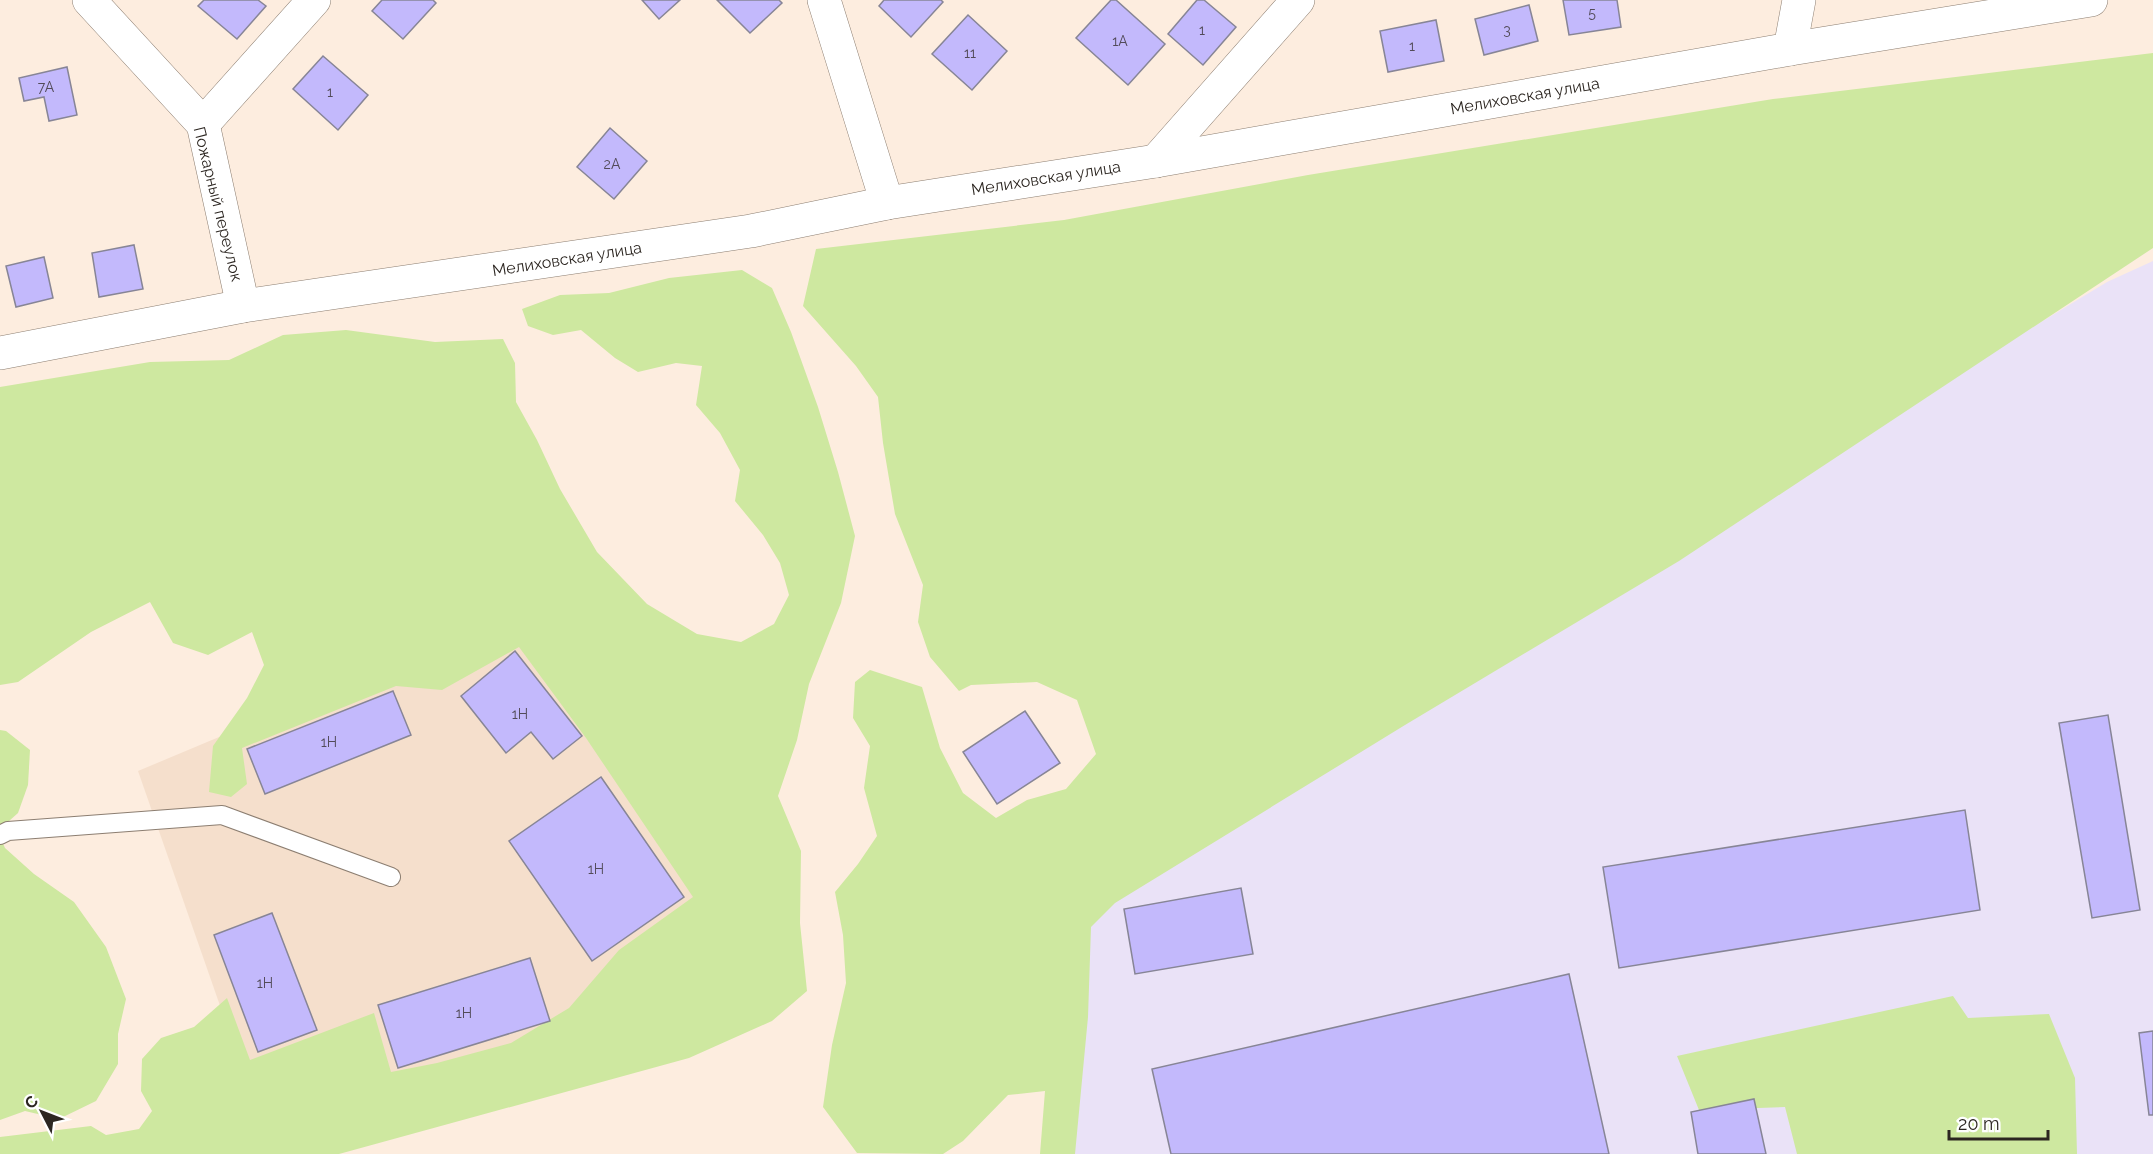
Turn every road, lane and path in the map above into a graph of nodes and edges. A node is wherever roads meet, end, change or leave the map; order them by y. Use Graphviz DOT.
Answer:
graph roads {
  1 [pos="89,0"];
  2 [pos="314,0"];
  3 [pos="824,0"];
  4 [pos="1298,0"];
  5 [pos="1799,0"];
  6 [pos="2091,0"];
  7 [pos="1790,49"];
  8 [pos="203,124"];
  9 [pos="1156,161"];
  10 [pos="887,203"];
  11 [pos="243,306"];
  12 [pos="0,353"];
  13 [pos="0,835"];
  14 [pos="391,877"];
  1 -- 8 [label="main road, Пожарный переулок"];
  2 -- 8 [label="main road"];
  3 -- 10 [label="main road"];
  4 -- 9 [label="main road"];
  5 -- 7 [label="main road"];
  6 -- 7 [label="main road, Мелиховская улица"];
  7 -- 9 [label="main road, Мелиховская улица"];
  8 -- 11 [label="main road, Пожарный переулок"];
  9 -- 10 [label="main road, Мелиховская улица"];
  10 -- 11 [label="main road, Мелиховская улица"];
  11 -- 12 [label="main road, Мелиховская улица"];
  13 -- 14 [label="lane"];
}
